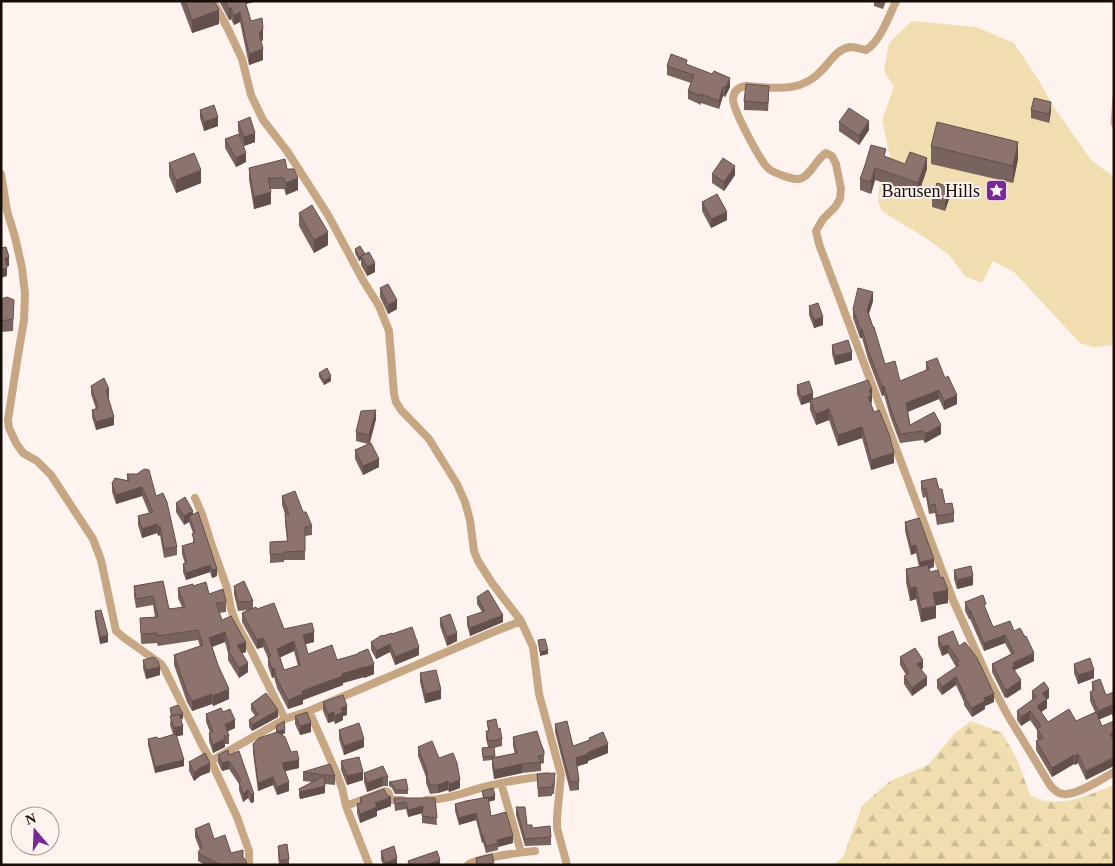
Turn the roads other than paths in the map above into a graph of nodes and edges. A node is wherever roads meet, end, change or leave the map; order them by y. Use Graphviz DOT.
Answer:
graph roads {
  1 [pos="213,1"];
  2 [pos="896,1"];
  3 [pos="1,174"];
  4 [pos="195,498"];
  5 [pos="521,621"];
  6 [pos="309,711"];
  7 [pos="285,719"];
  8 [pos="211,761"];
  9 [pos="1114,772"];
  10 [pos="561,775"];
  11 [pos="501,783"];
  12 [pos="410,800"];
  13 [pos="419,800"];
  14 [pos="346,806"];
  15 [pos="535,851"];
  16 [pos="521,852"];
  17 [pos="249,865"];
  18 [pos="370,865"];
  19 [pos="468,865"];
  20 [pos="567,865"];
  1 -- 5 [label="street"];
  2 -- 9 [label="street"];
  3 -- 8 [label="street"];
  4 -- 7 [label="street"];
  5 -- 6 [label="street"];
  5 -- 10 [label="street"];
  6 -- 7 [label="street"];
  6 -- 14 [label="street"];
  7 -- 8 [label="street"];
  8 -- 17 [label="street"];
  10 -- 11 [label="street"];
  10 -- 20 [label="street"];
  11 -- 13 [label="street"];
  11 -- 16 [label="street"];
  12 -- 14 [label="street"];
  14 -- 18 [label="street"];
  15 -- 16 [label="street"];
  16 -- 19 [label="street"];
}
